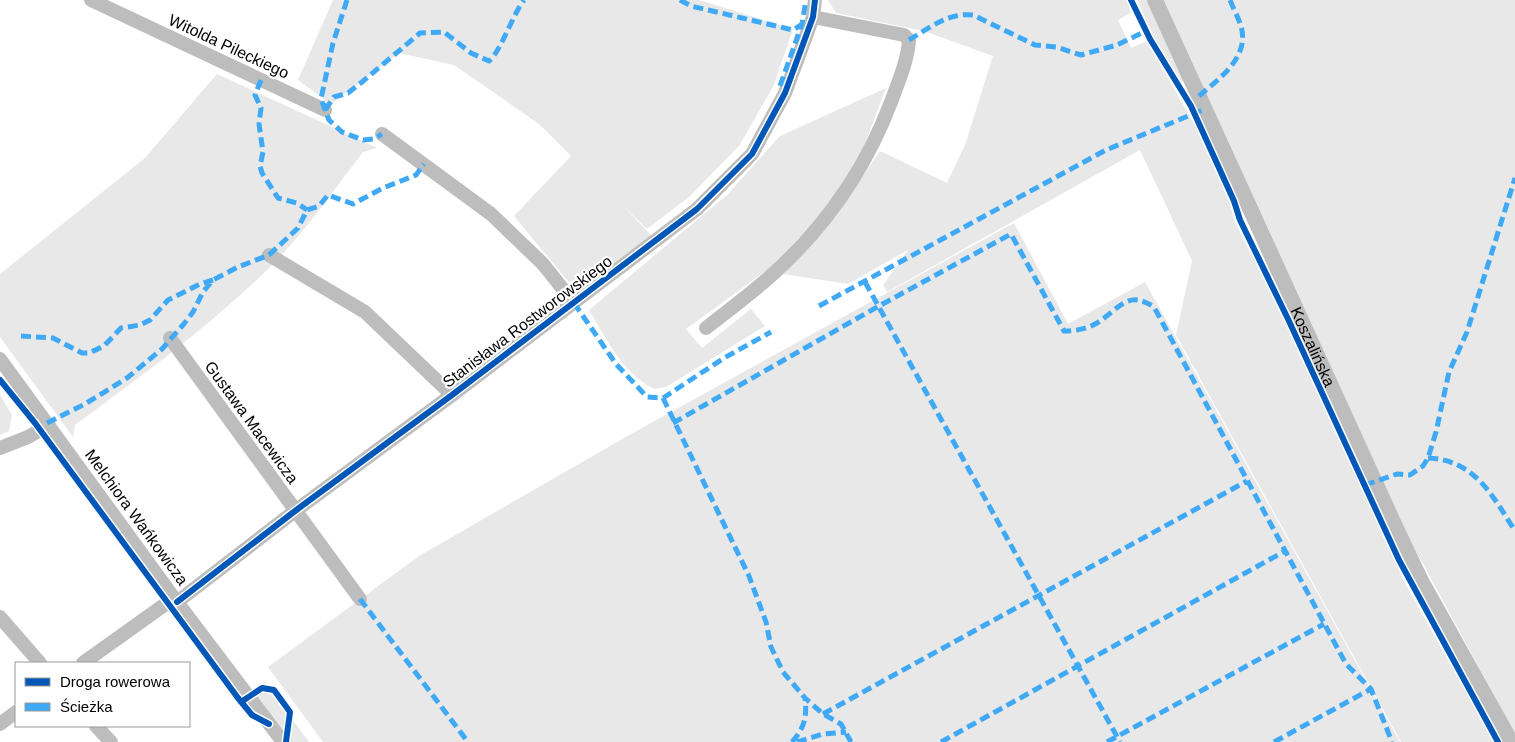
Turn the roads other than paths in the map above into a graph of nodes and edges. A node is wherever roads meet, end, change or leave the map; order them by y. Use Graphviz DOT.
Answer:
graph roads {
  1 [pos="92,0"];
  2 [pos="816,0"];
  3 [pos="1155,0"];
  4 [pos="812,16"];
  5 [pos="325,110"];
  6 [pos="382,134"];
  7 [pos="269,255"];
  8 [pos="574,303"];
  9 [pos="706,328"];
  10 [pos="170,338"];
  11 [pos="0,359"];
  12 [pos="452,395"];
  13 [pos="49,425"];
  14 [pos="0,448"];
  15 [pos="295,511"];
  16 [pos="360,599"];
  17 [pos="175,600"];
  18 [pos="0,617"];
  19 [pos="39,662"];
  20 [pos="84,662"];
  21 [pos="15,713"];
  22 [pos="0,724"];
  23 [pos="97,727"];
  24 [pos="111,742"];
  25 [pos="283,742"];
  26 [pos="1511,742"];
  1 -- 5 [label="street, Witolda Pileckiego"];
  2 -- 4 [label="street, Stanisława Rostworowskiego"];
  3 -- 26 [label="street, Koszalińska"];
  4 -- 8 [label="street, Stanisława Rostworowskiego"];
  4 -- 9 [label="street"];
  6 -- 8 [label="street"];
  7 -- 12 [label="street"];
  8 -- 12 [label="street, Stanisława Rostworowskiego"];
  10 -- 15 [label="street, Gustawa Macewicza"];
  11 -- 13 [label="street, Melchiora Wańkowicza"];
  12 -- 15 [label="street, Stanisława Rostworowskiego"];
  13 -- 14 [label="street"];
  13 -- 17 [label="street, Melchiora Wańkowicza"];
  15 -- 16 [label="street, Gustawa Macewicza"];
  15 -- 17 [label="street, Stanisława Rostworowskiego"];
  17 -- 20 [label="street, Stanisława Rostworowskiego"];
  17 -- 25 [label="street, Melchiora Wańkowicza"];
  18 -- 19 [label="street"];
  21 -- 22 [label="street"];
  23 -- 24 [label="street"];
}
